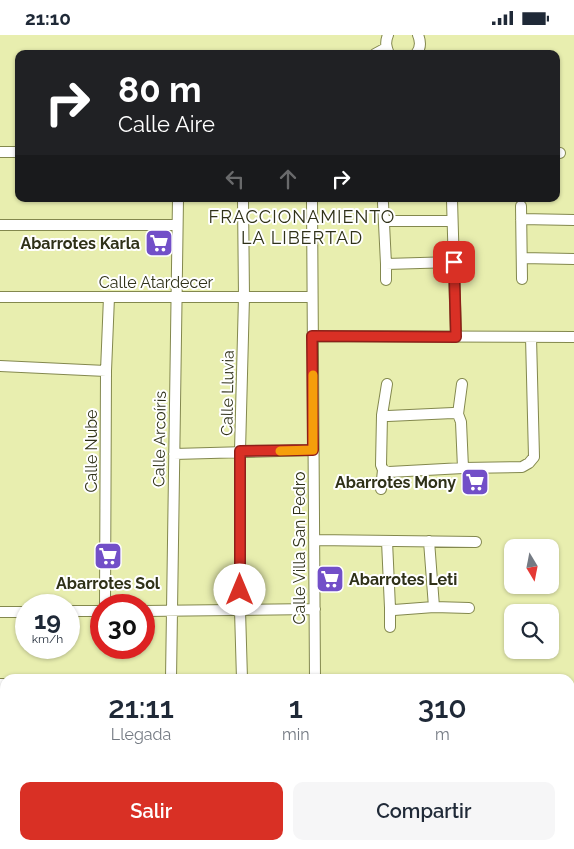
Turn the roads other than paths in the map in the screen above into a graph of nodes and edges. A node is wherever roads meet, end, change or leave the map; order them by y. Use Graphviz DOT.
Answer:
graph roads {
  1 [pos="387,35"];
  2 [pos="418,35"];
  3 [pos="388,50"];
  4 [pos="419,50"];
  5 [pos="0,152"];
  6 [pos="15,152"];
  7 [pos="178,202"];
  8 [pos="243,202"];
  9 [pos="312,202"];
  10 [pos="452,202"];
  11 [pos="383,203"];
  12 [pos="521,206"];
  13 [pos="522,219"];
  14 [pos="574,220"];
  15 [pos="384,221"];
  16 [pos="452,221"];
  17 [pos="0,225"];
  18 [pos="177,225"];
  19 [pos="522,258"];
  20 [pos="574,259"];
  21 [pos="454,262"];
  22 [pos="386,264"];
  23 [pos="522,279"];
  24 [pos="386,280"];
  25 [pos="0,297"];
  26 [pos="108,297"];
  27 [pos="176,297"];
  28 [pos="244,297"];
  29 [pos="312,297"];
  30 [pos="312,336"];
  31 [pos="456,337"];
  32 [pos="531,337"];
  33 [pos="574,337"];
  34 [pos="0,366"];
  35 [pos="106,371"];
  36 [pos="387,384"];
  37 [pos="462,384"];
  38 [pos="458,414"];
  39 [pos="382,415"];
  40 [pos="313,450"];
  41 [pos="240,451"];
  42 [pos="174,454"];
  43 [pos="464,468"];
  44 [pos="382,470"];
  45 [pos="381,489"];
  46 [pos="314,539"];
  47 [pos="388,541"];
  48 [pos="429,541"];
  49 [pos="476,542"];
  50 [pos="105,594"];
  51 [pos="434,607"];
  52 [pos="469,608"];
  53 [pos="315,609"];
  54 [pos="390,609"];
  55 [pos="240,610"];
  56 [pos="155,611"];
  57 [pos="172,611"];
  58 [pos="0,612"];
  59 [pos="15,612"];
  60 [pos="390,627"];
  61 [pos="171,674"];
  62 [pos="242,674"];
  63 [pos="315,674"];
  1 -- 3 [label="street"];
  2 -- 4 [label="street"];
  5 -- 6 [label="street"];
  7 -- 18 [label="street, Calle Arcoíris"];
  8 -- 28 [label="street, Calle Lluvia"];
  9 -- 29 [label="street, Calle Villa San Pedro"];
  10 -- 16 [label="street"];
  11 -- 15 [label="street"];
  12 -- 13 [label="street"];
  13 -- 14 [label="street"];
  13 -- 19 [label="street"];
  15 -- 16 [label="street"];
  15 -- 22 [label="street"];
  16 -- 21 [label="street"];
  17 -- 18 [label="street"];
  18 -- 27 [label="street, Calle Arcoíris"];
  19 -- 20 [label="street"];
  19 -- 23 [label="street"];
  21 -- 22 [label="street"];
  21 -- 31 [label="street"];
  22 -- 24 [label="street"];
  25 -- 26 [label="street, Calle Atardecer"];
  26 -- 27 [label="street, Calle Atardecer"];
  26 -- 35 [label="street, Calle Nube"];
  27 -- 28 [label="street, Calle Atardecer"];
  27 -- 42 [label="street, Calle Arcoíris"];
  28 -- 29 [label="street, Calle Atardecer"];
  28 -- 41 [label="street, Calle Lluvia"];
  29 -- 30 [label="street, Calle Villa San Pedro"];
  30 -- 31 [label="street"];
  30 -- 40 [label="street, Calle Villa San Pedro"];
  31 -- 32 [label="street"];
  32 -- 33 [label="street"];
  32 -- 43 [label="street"];
  34 -- 35 [label="street"];
  35 -- 50 [label="street, Calle Nube"];
  36 -- 39 [label="street"];
  37 -- 38 [label="street"];
  38 -- 39 [label="street"];
  38 -- 43 [label="street"];
  39 -- 44 [label="street"];
  40 -- 41 [label="street"];
  40 -- 46 [label="street, Calle Villa San Pedro"];
  41 -- 42 [label="street"];
  41 -- 55 [label="street, Calle Lluvia"];
  42 -- 57 [label="street, Calle Arcoíris"];
  43 -- 44 [label="street"];
  44 -- 45 [label="street"];
  46 -- 47 [label="street"];
  46 -- 53 [label="street, Calle Villa San Pedro"];
  47 -- 48 [label="street"];
  47 -- 54 [label="street"];
  48 -- 49 [label="street"];
  48 -- 51 [label="street"];
  51 -- 52 [label="street"];
  51 -- 54 [label="street"];
  53 -- 55 [label="street"];
  53 -- 63 [label="street, Calle Villa San Pedro"];
  54 -- 60 [label="street"];
  55 -- 57 [label="street"];
  55 -- 62 [label="street, Calle Lluvia"];
  56 -- 57 [label="street"];
  57 -- 61 [label="street, Calle Arcoíris"];
  58 -- 59 [label="street"];
}
